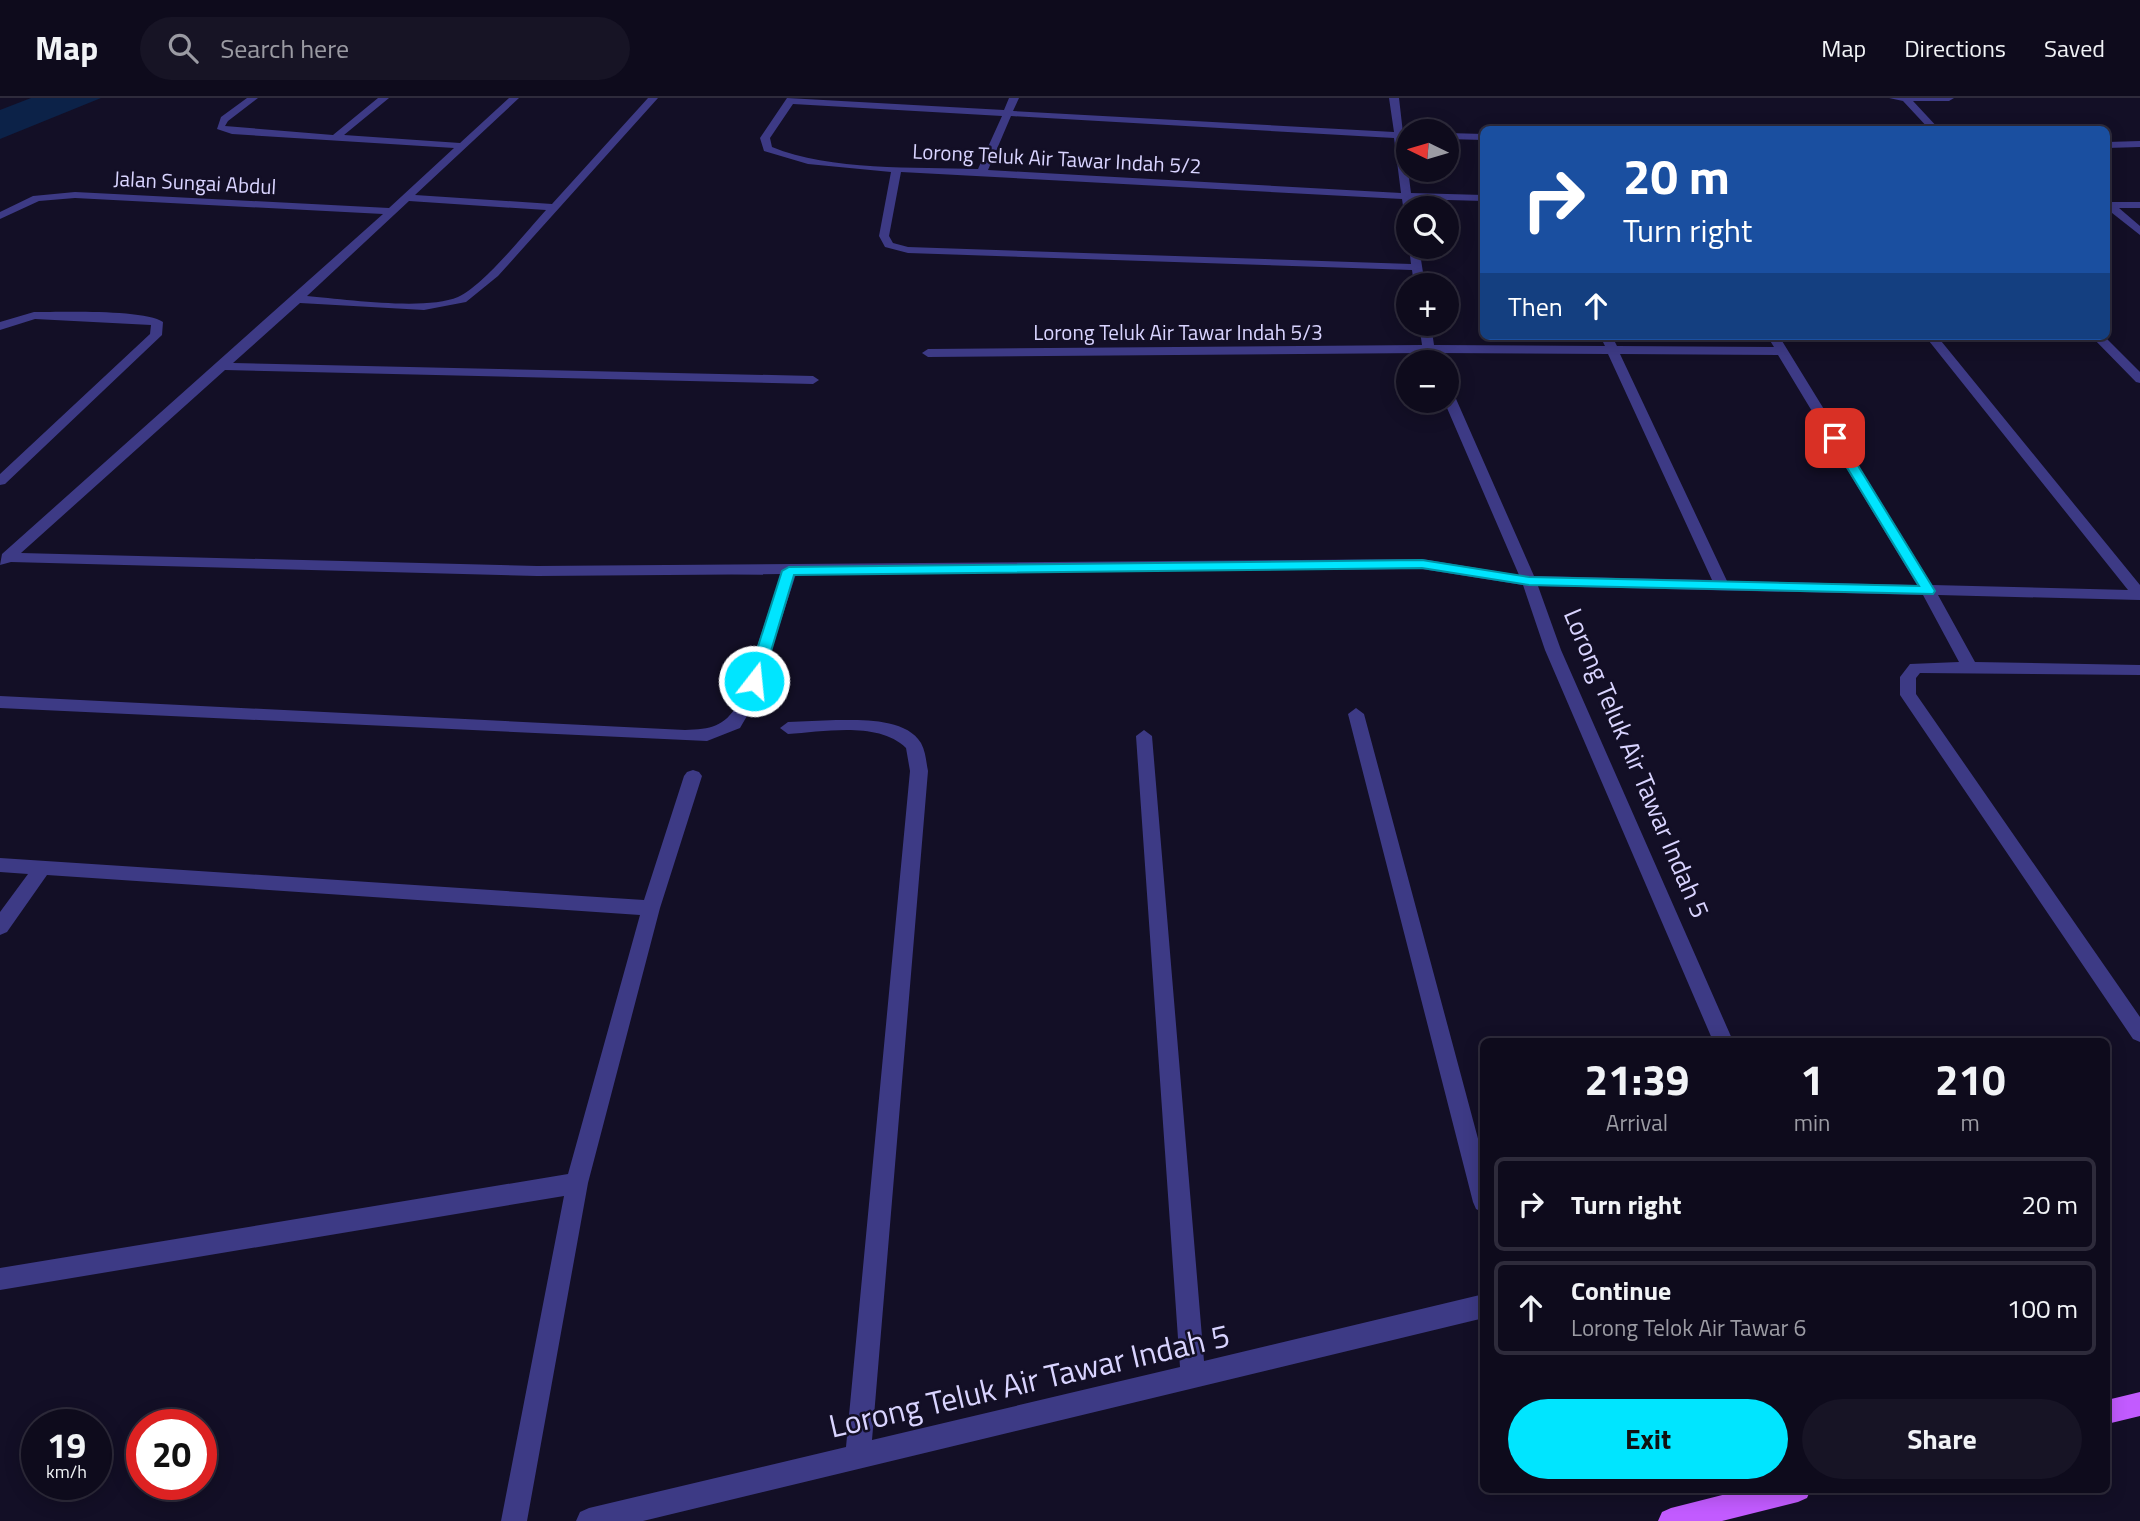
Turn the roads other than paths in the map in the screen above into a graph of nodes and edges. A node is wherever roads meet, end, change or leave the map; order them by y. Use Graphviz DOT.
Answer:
graph roads {
  1 [pos="253,98"];
  2 [pos="384,98"];
  3 [pos="514,98"];
  4 [pos="653,98"];
  5 [pos="1014,98"];
  6 [pos="1394,98"];
  7 [pos="1894,98"];
  8 [pos="1905,98"];
  9 [pos="1949,98"];
  10 [pos="791,99"];
  11 [pos="1008,113"];
  12 [pos="1400,119"];
  13 [pos="1932,126"];
  14 [pos="1396,136"];
  15 [pos="1460,136"];
  16 [pos="1480,137"];
  17 [pos="335,138"];
  18 [pos="2140,144"];
  19 [pos="2110,145"];
  20 [pos="463,146"];
  21 [pos="897,168"];
  22 [pos="982,172"];
  23 [pos="1406,182"];
  24 [pos="1406,196"];
  25 [pos="1459,197"];
  26 [pos="406,198"];
  27 [pos="1480,198"];
  28 [pos="2110,205"];
  29 [pos="2140,205"];
  30 [pos="554,207"];
  31 [pos="2110,207"];
  32 [pos="392,211"];
  33 [pos="0,216"];
  34 [pos="2140,232"];
  35 [pos="1415,259"];
  36 [pos="1416,267"];
  37 [pos="1417,273"];
  38 [pos="297,299"];
  39 [pos="0,326"];
  40 [pos="1427,336"];
  41 [pos="1608,340"];
  42 [pos="1775,340"];
  43 [pos="1934,340"];
  44 [pos="2101,340"];
  45 [pos="1429,349"];
  46 [pos="1612,350"];
  47 [pos="1782,351"];
  48 [pos="928,353"];
  49 [pos="221,366"];
  50 [pos="2140,379"];
  51 [pos="813,380"];
  52 [pos="1456,413"];
  53 [pos="0,481"];
  54 [pos="4,561"];
  55 [pos="789,571"];
  56 [pos="1529,581"];
  57 [pos="1722,586"];
  58 [pos="1928,591"];
  59 [pos="2140,595"];
  60 [pos="1970,667"];
  61 [pos="2140,670"];
  62 [pos="0,702"];
  63 [pos="1356,714"];
  64 [pos="788,728"];
  65 [pos="1144,736"];
  66 [pos="693,776"];
  67 [pos="0,865"];
  68 [pos="42,867"];
  69 [pos="652,908"];
  70 [pos="0,927"];
  71 [pos="2140,1033"];
  72 [pos="1723,1038"];
  73 [pos="577,1183"];
  74 [pos="1480,1187"];
  75 [pos="0,1279"];
  76 [pos="1480,1307"];
  77 [pos="1193,1376"];
  78 [pos="2140,1404"];
  79 [pos="2110,1411"];
  80 [pos="858,1455"];
  81 [pos="1782,1493"];
  82 [pos="514,1521"];
  83 [pos="589,1521"];
  84 [pos="1671,1521"];
  1 -- 17 [label="street"];
  2 -- 17 [label="street"];
  3 -- 20 [label="street"];
  4 -- 30 [label="street"];
  5 -- 11 [label="street"];
  6 -- 12 [label="street"];
  7 -- 8 [label="street"];
  8 -- 9 [label="street"];
  8 -- 13 [label="street"];
  10 -- 11 [label="street"];
  10 -- 21 [label="street, Lorong Teluk Air Tawar Indah 5/2"];
  11 -- 14 [label="street"];
  11 -- 22 [label="street"];
  15 -- 16 [label="street"];
  17 -- 20 [label="street"];
  18 -- 19 [label="street"];
  20 -- 26 [label="street"];
  21 -- 22 [label="street, Lorong Teluk Air Tawar Indah 5/2"];
  21 -- 36 [label="street"];
  22 -- 24 [label="street, Lorong Teluk Air Tawar Indah 5/2"];
  23 -- 24 [label="street"];
  25 -- 27 [label="street, Lorong Teluk Air Tawar Indah 5/2"];
  26 -- 30 [label="street"];
  26 -- 32 [label="street"];
  28 -- 29 [label="street"];
  30 -- 38 [label="street"];
  31 -- 34 [label="street"];
  32 -- 33 [label="street, Jalan Sungai Abdul"];
  32 -- 38 [label="street"];
  35 -- 36 [label="street"];
  36 -- 37 [label="street"];
  38 -- 49 [label="street"];
  39 -- 53 [label="street"];
  40 -- 45 [label="street"];
  41 -- 46 [label="street"];
  42 -- 47 [label="street"];
  43 -- 59 [label="street"];
  44 -- 50 [label="street"];
  45 -- 46 [label="street, Lorong Teluk Air Tawar Indah 5/3"];
  45 -- 48 [label="street, Lorong Teluk Air Tawar Indah 5/3"];
  46 -- 47 [label="street, Lorong Teluk Air Tawar Indah 5/3"];
  46 -- 57 [label="street"];
  47 -- 58 [label="street"];
  49 -- 51 [label="street"];
  49 -- 54 [label="street"];
  52 -- 56 [label="street, Lorong Teluk Air Tawar Indah 5"];
  54 -- 55 [label="street"];
  55 -- 56 [label="street"];
  55 -- 62 [label="street"];
  56 -- 57 [label="street"];
  56 -- 72 [label="street, Lorong Teluk Air Tawar Indah 5"];
  57 -- 58 [label="street"];
  58 -- 59 [label="street"];
  58 -- 60 [label="street"];
  60 -- 61 [label="street"];
  60 -- 71 [label="street"];
  63 -- 74 [label="street"];
  64 -- 80 [label="street"];
  65 -- 77 [label="street"];
  66 -- 69 [label="street"];
  67 -- 68 [label="street"];
  68 -- 69 [label="street"];
  68 -- 70 [label="street"];
  69 -- 73 [label="street"];
  73 -- 75 [label="street"];
  73 -- 82 [label="street"];
  76 -- 77 [label="street, Lorong Teluk Air Tawar Indah 5"];
  77 -- 80 [label="street, Lorong Teluk Air Tawar Indah 5"];
  78 -- 79 [label="main road"];
  80 -- 83 [label="street, Lorong Teluk Air Tawar Indah 5"];
  81 -- 84 [label="main road"];
}
